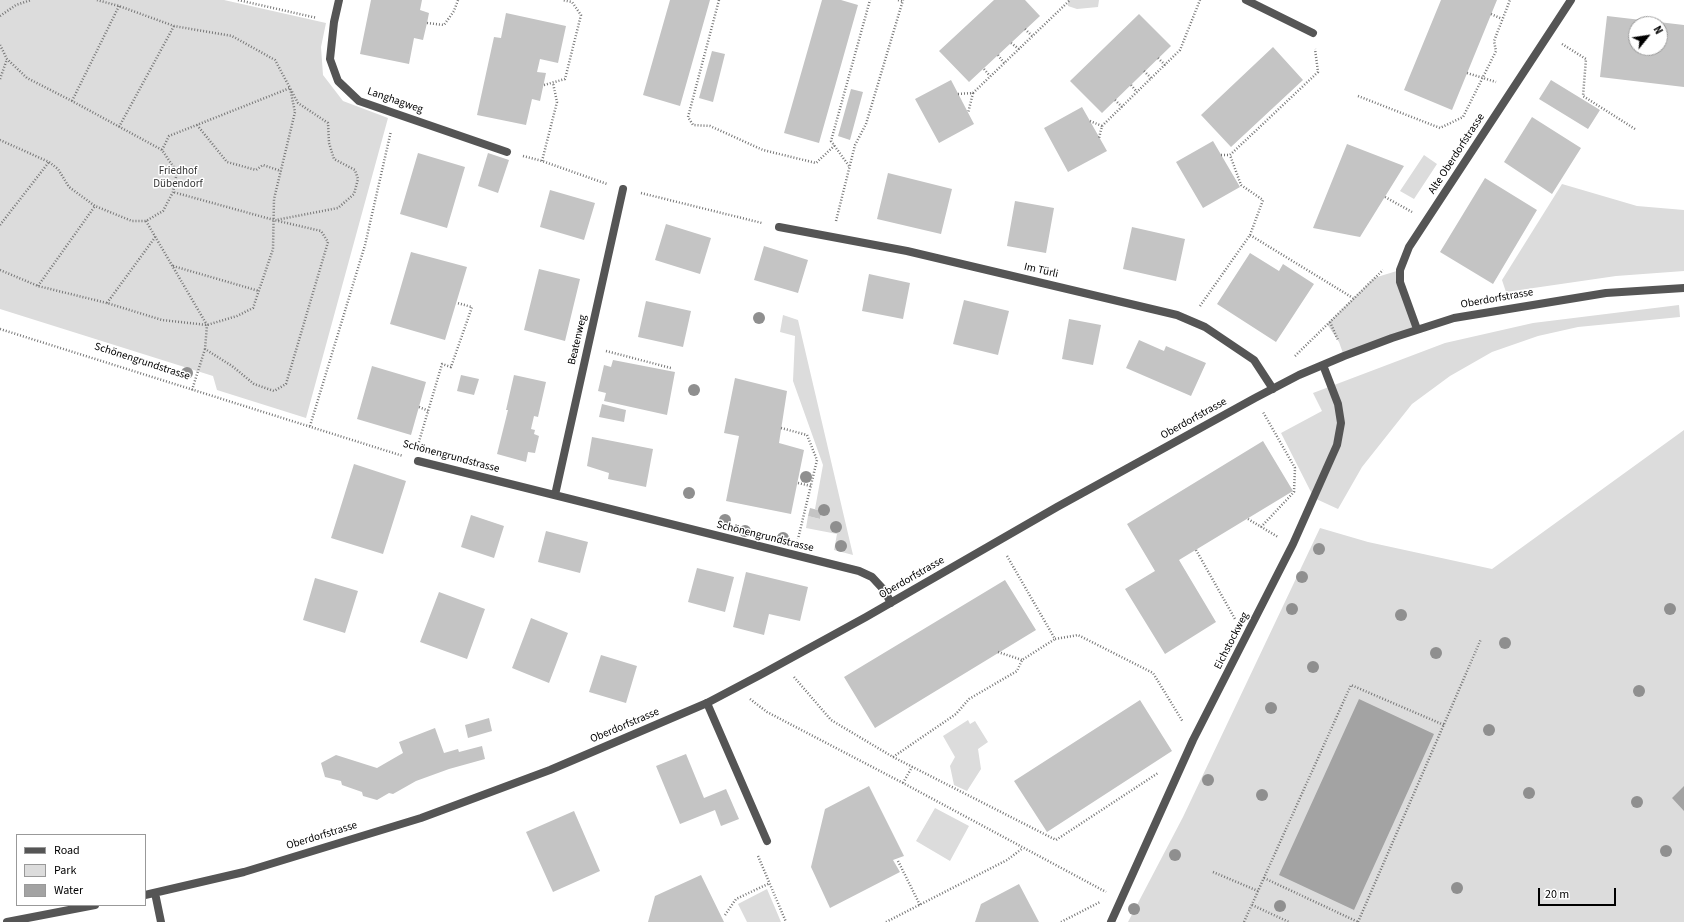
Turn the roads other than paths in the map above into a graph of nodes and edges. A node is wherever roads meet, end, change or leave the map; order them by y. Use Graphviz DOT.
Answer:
graph roads {
  1 [pos="339,0"];
  2 [pos="1246,0"];
  3 [pos="1571,0"];
  4 [pos="1313,33"];
  5 [pos="507,152"];
  6 [pos="623,189"];
  7 [pos="779,227"];
  8 [pos="1684,288"];
  9 [pos="1417,329"];
  10 [pos="1323,365"];
  11 [pos="1273,388"];
  12 [pos="416,461"];
  13 [pos="555,495"];
  14 [pos="891,603"];
  15 [pos="707,702"];
  16 [pos="767,841"];
  17 [pos="155,893"];
  18 [pos="146,895"];
  19 [pos="90,906"];
  20 [pos="8,922"];
  21 [pos="161,922"];
  22 [pos="1111,922"];
  1 -- 5 [label="street, Langhagweg"];
  2 -- 4 [label="street"];
  3 -- 9 [label="street, Alte Oberdorfstrasse"];
  6 -- 13 [label="street, Beatenweg"];
  7 -- 11 [label="street, Im Türli"];
  8 -- 9 [label="street, Oberdorfstrasse"];
  9 -- 10 [label="street, Oberdorfstrasse"];
  10 -- 11 [label="street, Oberdorfstrasse"];
  10 -- 22 [label="street, Eichstockweg"];
  11 -- 14 [label="street, Oberdorfstrasse"];
  12 -- 13 [label="street, Schönengrundstrasse"];
  13 -- 14 [label="street, Schönengrundstrasse"];
  14 -- 15 [label="street, Oberdorfstrasse"];
  15 -- 16 [label="street"];
  15 -- 17 [label="street, Oberdorfstrasse"];
  17 -- 18 [label="street, Oberdorfstrasse"];
  17 -- 21 [label="street"];
  19 -- 20 [label="street"];
}
